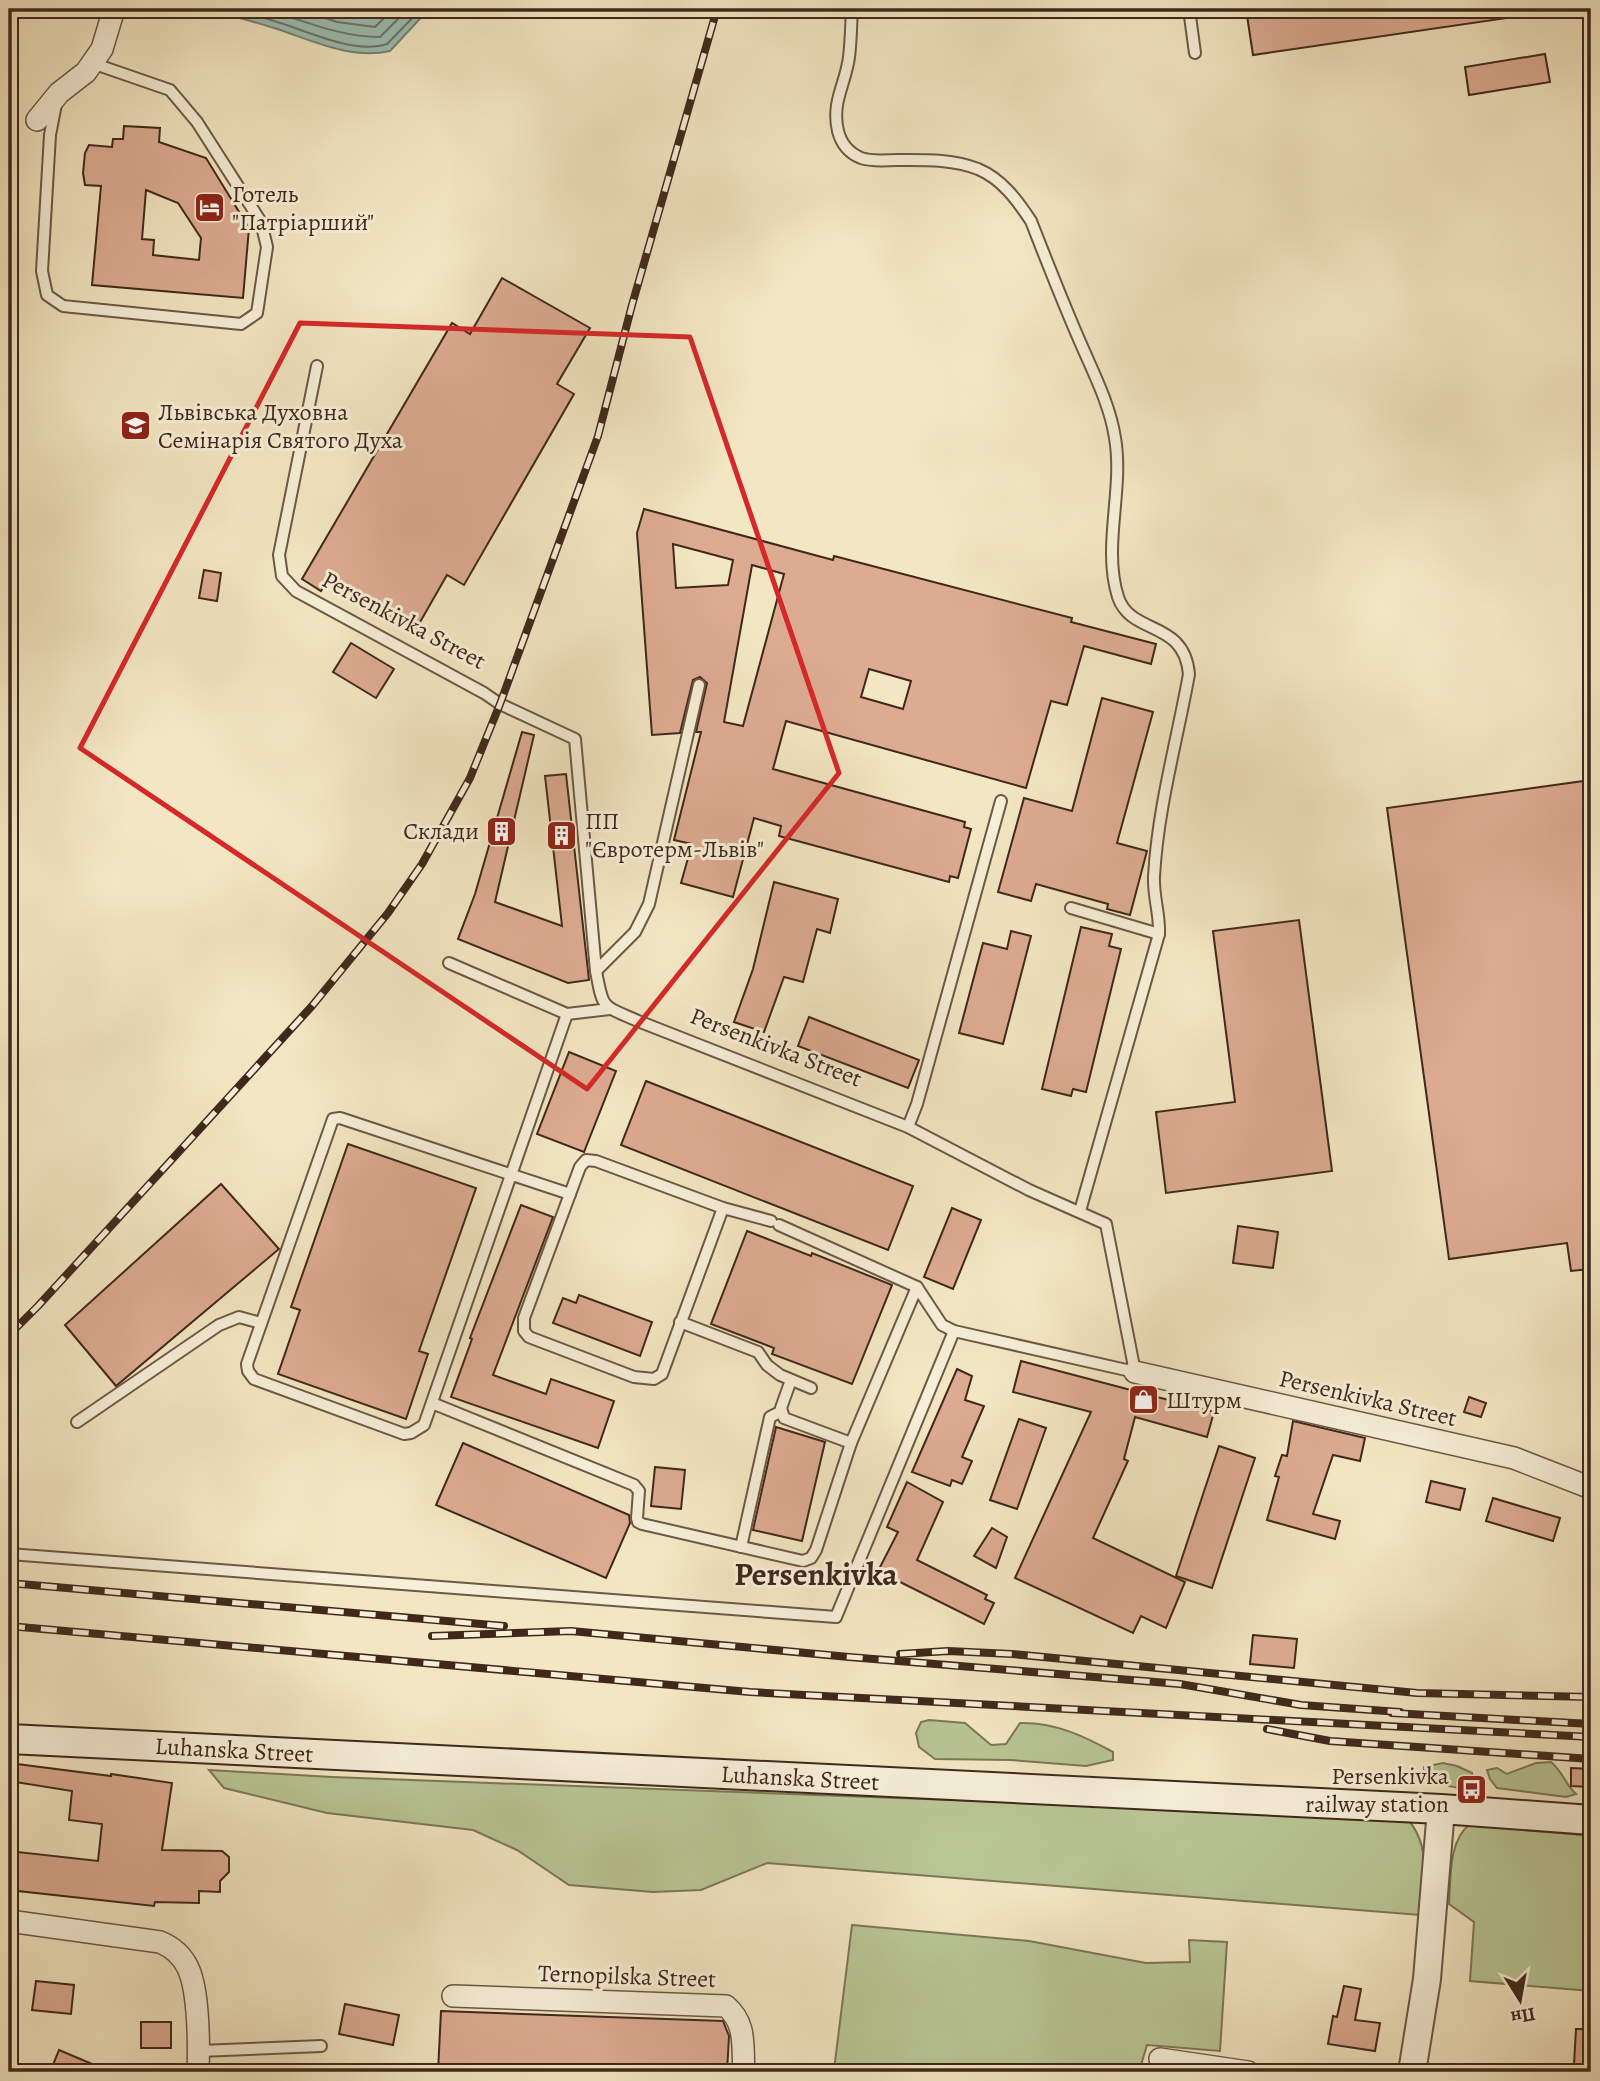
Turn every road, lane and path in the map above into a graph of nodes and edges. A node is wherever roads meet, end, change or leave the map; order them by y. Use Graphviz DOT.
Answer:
graph roads {
  1 [pos="114,9"];
  2 [pos="852,9"];
  3 [pos="1189,9"];
  4 [pos="1195,53"];
  5 [pos="92,63"];
  6 [pos="59,93"];
  7 [pos="37,120"];
  8 [pos="317,366"];
  9 [pos="699,685"];
  10 [pos="1001,801"];
  11 [pos="1070,908"];
  12 [pos="1159,934"];
  13 [pos="449,963"];
  14 [pos="596,971"];
  15 [pos="610,1009"];
  16 [pos="567,1014"];
  17 [pos="908,1127"];
  18 [pos="512,1175"];
  19 [pos="570,1194"];
  20 [pos="723,1208"];
  21 [pos="1080,1211"];
  22 [pos="917,1287"];
  23 [pos="680,1322"];
  24 [pos="261,1323"];
  25 [pos="954,1331"];
  26 [pos="1135,1372"];
  27 [pos="791,1380"];
  28 [pos="811,1388"];
  29 [pos="432,1403"];
  30 [pos="780,1412"];
  31 [pos="77,1422"];
  32 [pos="852,1443"];
  33 [pos="1591,1488"];
  34 [pos="741,1547"];
  35 [pos="9,1554"];
  36 [pos="9,1739"];
  37 [pos="1441,1809"];
  38 [pos="1591,1820"];
  39 [pos="9,1921"];
  40 [pos="453,1996"];
  41 [pos="321,2046"];
  42 [pos="199,2051"];
  43 [pos="1160,2059"];
  44 [pos="198,2072"];
  45 [pos="744,2072"];
  46 [pos="1248,2072"];
  47 [pos="1412,2072"];
  1 -- 5 [label="street"];
  2 -- 12 [label="lane"];
  3 -- 4 [label="lane"];
  5 -- 6 [label="street"];
  5 -- 6 [label="lane"];
  6 -- 7 [label="street"];
  8 -- 14 [label="lane, Persenkivka Street"];
  9 -- 14 [label="lane"];
  10 -- 17 [label="lane"];
  11 -- 12 [label="lane"];
  12 -- 21 [label="lane"];
  13 -- 16 [label="lane"];
  14 -- 15 [label="lane, Persenkivka Street"];
  15 -- 16 [label="lane"];
  15 -- 17 [label="lane, Persenkivka Street"];
  16 -- 18 [label="lane"];
  17 -- 21 [label="lane, Persenkivka Street"];
  18 -- 19 [label="lane"];
  18 -- 24 [label="lane"];
  18 -- 29 [label="lane"];
  19 -- 20 [label="lane"];
  19 -- 23 [label="lane"];
  20 -- 22 [label="lane"];
  20 -- 23 [label="lane"];
  21 -- 26 [label="lane, Persenkivka Street"];
  22 -- 25 [label="lane"];
  22 -- 32 [label="lane"];
  23 -- 27 [label="lane"];
  24 -- 29 [label="lane"];
  24 -- 31 [label="lane"];
  25 -- 26 [label="lane"];
  25 -- 35 [label="lane"];
  26 -- 33 [label="street, Persenkivka Street"];
  27 -- 28 [label="lane"];
  27 -- 30 [label="lane"];
  29 -- 34 [label="lane"];
  30 -- 32 [label="lane"];
  30 -- 34 [label="lane"];
  32 -- 34 [label="lane"];
  36 -- 37 [label="main road, Luhanska Street"];
  37 -- 38 [label="main road, Luhanska Street"];
  37 -- 47 [label="street"];
  39 -- 42 [label="street"];
  40 -- 45 [label="street, Ternopilska Street"];
  41 -- 42 [label="lane"];
  42 -- 44 [label="street"];
  43 -- 46 [label="street"];
}
